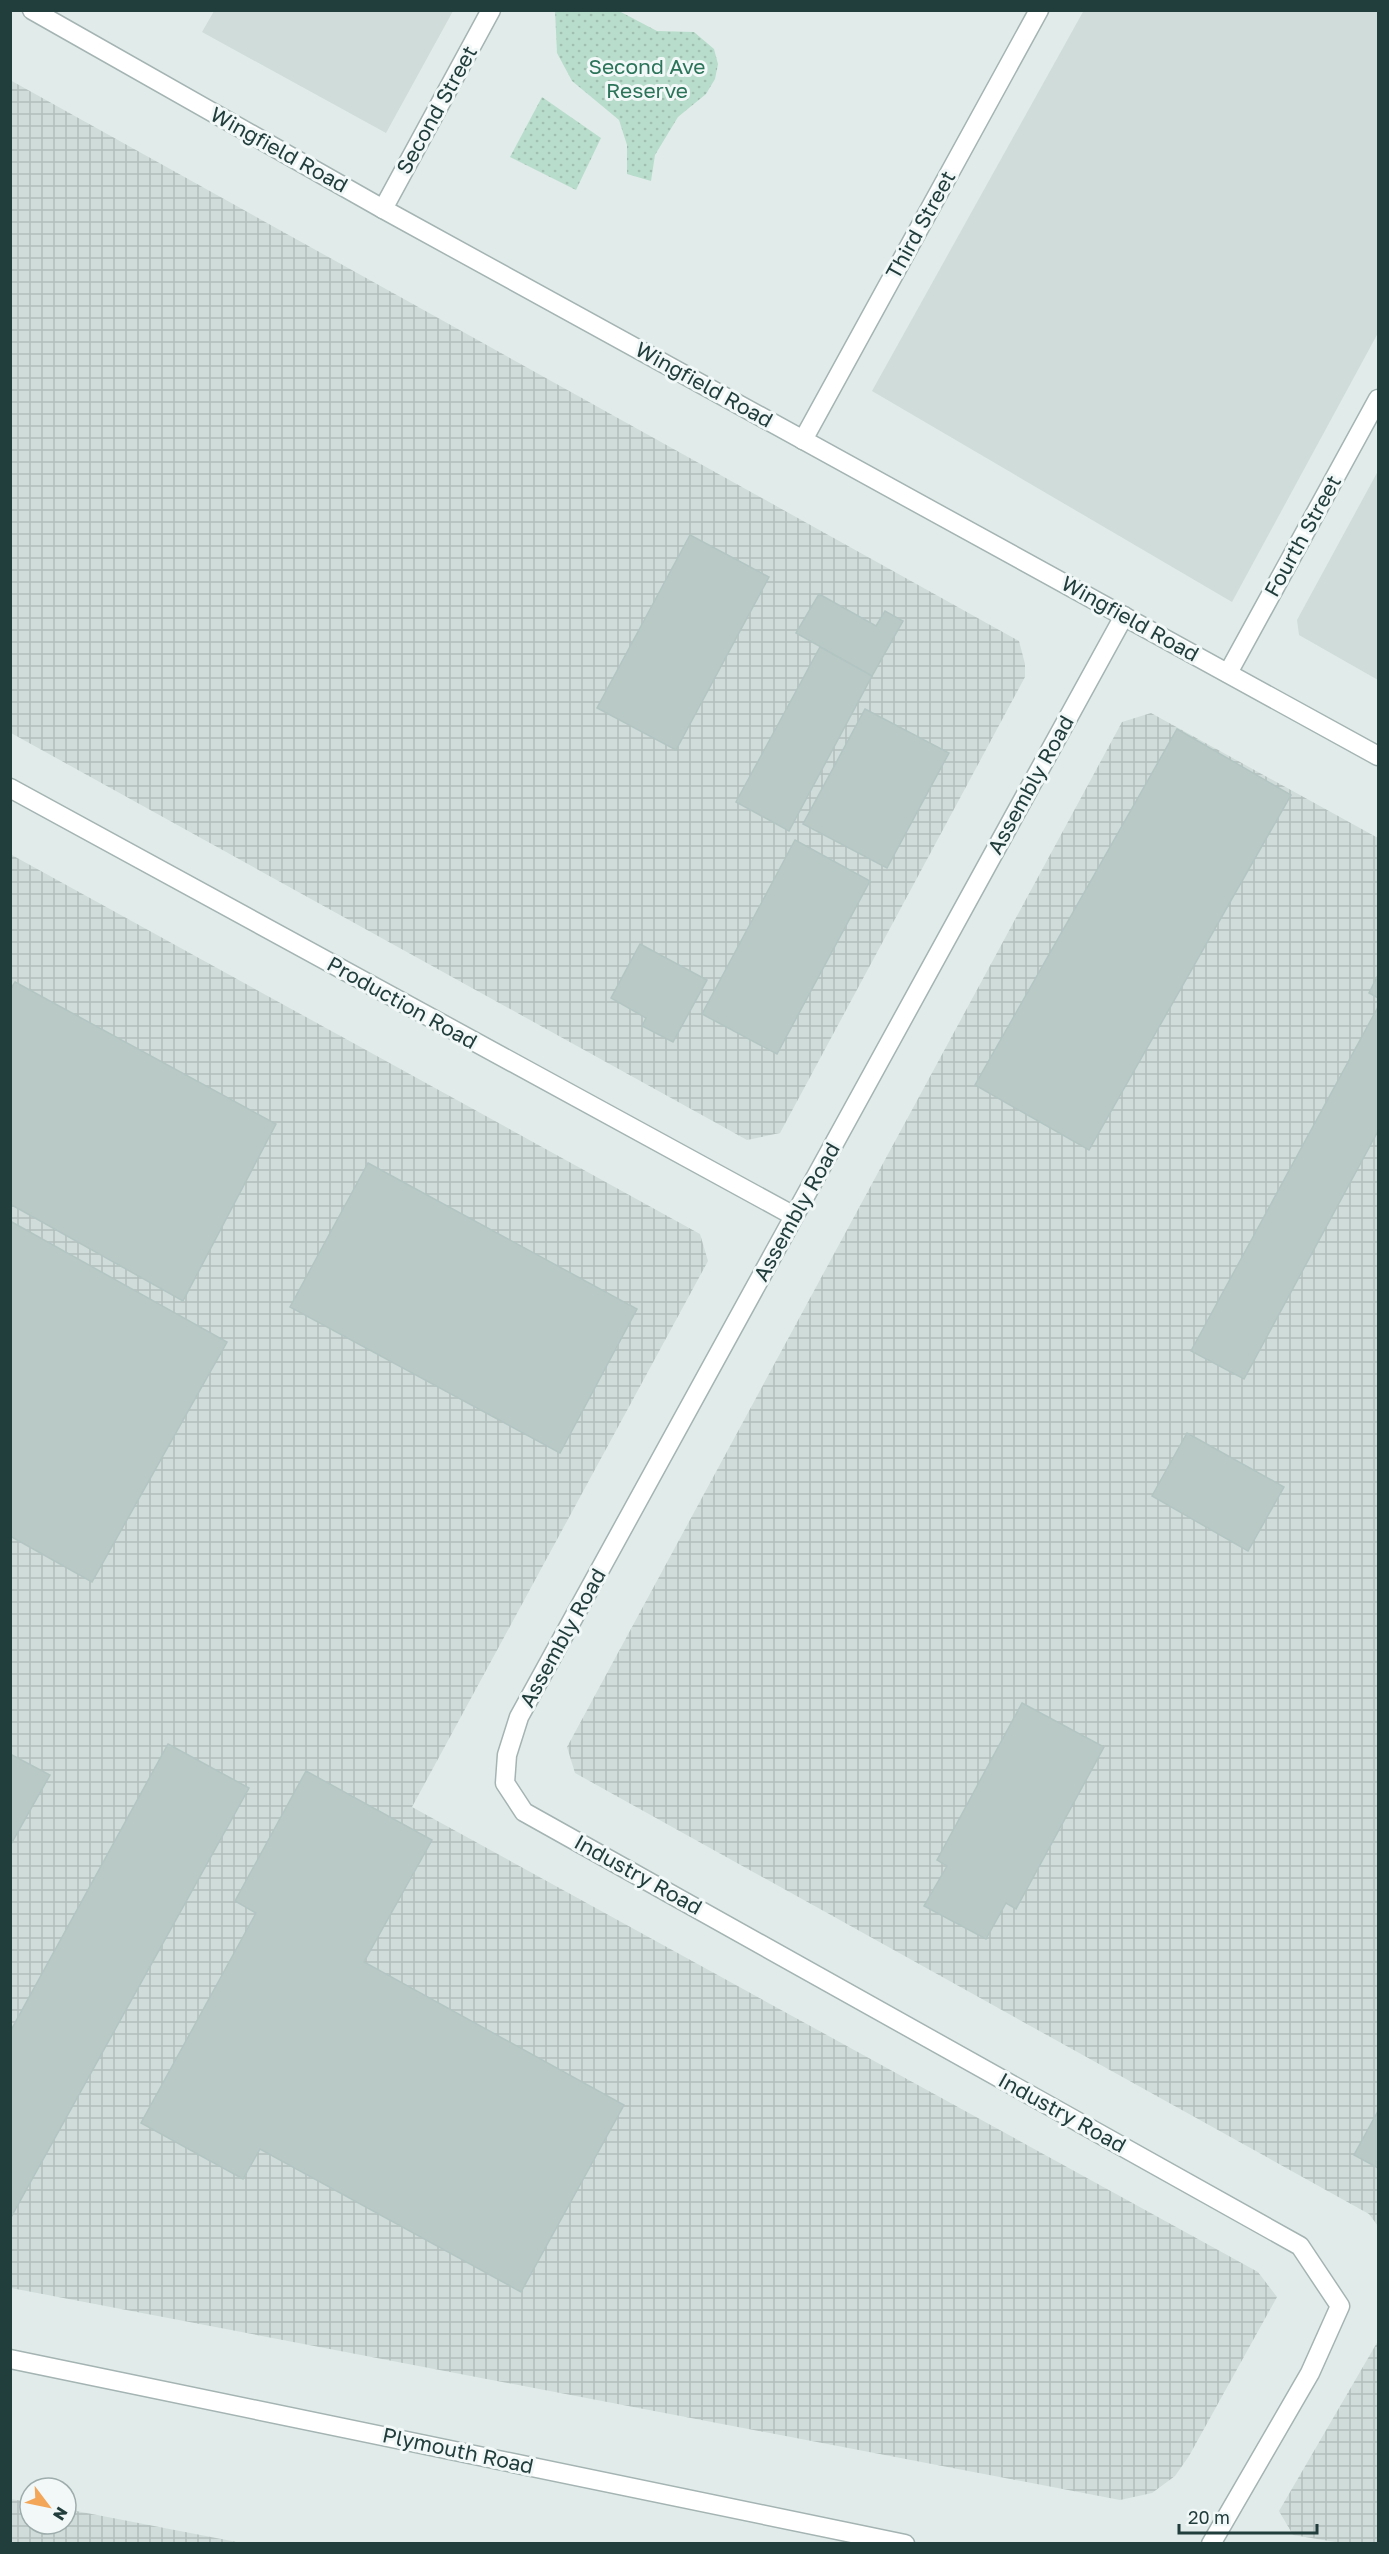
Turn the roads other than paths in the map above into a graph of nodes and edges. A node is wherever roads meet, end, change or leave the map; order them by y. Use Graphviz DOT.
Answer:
graph roads {
  1 [pos="32,10"];
  2 [pos="491,10"];
  3 [pos="1039,10"];
  4 [pos="383,209"];
  5 [pos="1378,399"];
  6 [pos="803,440"];
  7 [pos="1124,616"];
  8 [pos="1227,673"];
  9 [pos="1378,756"];
  10 [pos="10,788"];
  11 [pos="794,1216"];
  12 [pos="524,1812"];
  13 [pos="10,2359"];
  14 [pos="905,2544"];
  15 [pos="1211,2544"];
  1 -- 4 [label="street, Wingfield Road"];
  2 -- 4 [label="street, Second Street"];
  3 -- 6 [label="street, Third Street"];
  4 -- 6 [label="street, Wingfield Road"];
  5 -- 8 [label="street, Fourth Street"];
  6 -- 7 [label="street, Wingfield Road"];
  7 -- 8 [label="street, Wingfield Road"];
  7 -- 11 [label="street, Assembly Road"];
  8 -- 9 [label="street, Wingfield Road"];
  10 -- 11 [label="street, Production Road"];
  11 -- 12 [label="street, Assembly Road"];
  12 -- 15 [label="street, Industry Road"];
  13 -- 14 [label="street, Plymouth Road"];
}
